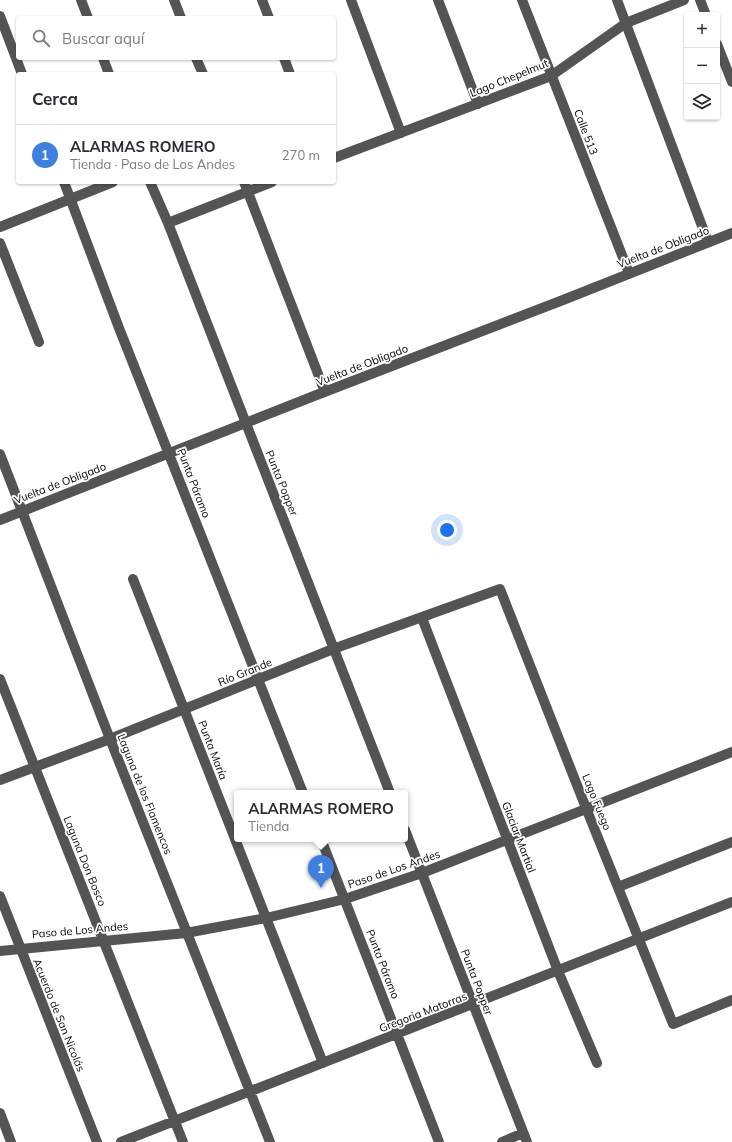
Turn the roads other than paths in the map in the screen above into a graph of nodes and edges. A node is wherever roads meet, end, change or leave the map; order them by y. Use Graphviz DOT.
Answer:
graph roads {
  1 [pos="82,0"];
  2 [pos="174,0"];
  3 [pos="262,0"];
  4 [pos="351,0"];
  5 [pos="438,0"];
  6 [pos="522,0"];
  7 [pos="617,0"];
  8 [pos="684,0"];
  9 [pos="700,0"];
  10 [pos="705,12"];
  11 [pos="0,16"];
  12 [pos="87,16"];
  13 [pos="180,16"];
  14 [pos="268,16"];
  15 [pos="626,23"];
  16 [pos="719,48"];
  17 [pos="16,58"];
  18 [pos="17,60"];
  19 [pos="104,60"];
  20 [pos="197,60"];
  21 [pos="285,60"];
  22 [pos="21,72"];
  23 [pos="108,72"];
  24 [pos="201,72"];
  25 [pos="289,72"];
  26 [pos="551,76"];
  27 [pos="732,82"];
  28 [pos="478,104"];
  29 [pos="401,133"];
  30 [pos="336,157"];
  31 [pos="65,184"];
  32 [pos="108,184"];
  33 [pos="151,184"];
  34 [pos="262,184"];
  35 [pos="246,187"];
  36 [pos="71,199"];
  37 [pos="168,223"];
  38 [pos="0,227"];
  39 [pos="732,233"];
  40 [pos="708,242"];
  41 [pos="0,243"];
  42 [pos="629,273"];
  43 [pos="39,342"];
  44 [pos="324,392"];
  45 [pos="245,423"];
  46 [pos="170,453"];
  47 [pos="0,454"];
  48 [pos="21,512"];
  49 [pos="0,520"];
  50 [pos="132,579"];
  51 [pos="500,589"];
  52 [pos="422,618"];
  53 [pos="334,649"];
  54 [pos="0,679"];
  55 [pos="259,680"];
  56 [pos="2,692"];
  57 [pos="184,709"];
  58 [pos="110,739"];
  59 [pos="732,752"];
  60 [pos="34,766"];
  61 [pos="0,780"];
  62 [pos="302,790"];
  63 [pos="389,790"];
  64 [pos="586,808"];
  65 [pos="234,836"];
  66 [pos="408,838"];
  67 [pos="507,840"];
  68 [pos="236,842"];
  69 [pos="322,842"];
  70 [pos="732,842"];
  71 [pos="422,873"];
  72 [pos="618,887"];
  73 [pos="0,896"];
  74 [pos="345,899"];
  75 [pos="732,902"];
  76 [pos="266,918"];
  77 [pos="186,933"];
  78 [pos="638,939"];
  79 [pos="104,940"];
  80 [pos="20,948"];
  81 [pos="0,951"];
  82 [pos="558,971"];
  83 [pos="732,1000"];
  84 [pos="473,1005"];
  85 [pos="398,1034"];
  86 [pos="323,1063"];
  87 [pos="596,1063"];
  88 [pos="251,1092"];
  89 [pos="0,1113"];
  90 [pos="175,1121"];
  91 [pos="525,1137"];
  92 [pos="11,1142"];
  93 [pos="97,1142"];
  94 [pos="121,1142"];
  95 [pos="183,1142"];
  96 [pos="270,1142"];
  97 [pos="439,1142"];
  98 [pos="502,1142"];
  1 -- 12 [label="street"];
  2 -- 13 [label="street"];
  3 -- 14 [label="street"];
  4 -- 29 [label="street"];
  5 -- 28 [label="street"];
  6 -- 26 [label="street, Calle 513"];
  7 -- 15 [label="street"];
  8 -- 15 [label="street, Lago Chepelmut"];
  9 -- 10 [label="street"];
  11 -- 17 [label="street"];
  15 -- 26 [label="street, Lago Chepelmut"];
  15 -- 40 [label="street"];
  16 -- 27 [label="street"];
  18 -- 22 [label="street"];
  19 -- 23 [label="street"];
  20 -- 24 [label="street"];
  21 -- 25 [label="street"];
  26 -- 28 [label="street, Lago Chepelmut"];
  26 -- 42 [label="street, Calle 513"];
  28 -- 29 [label="street, Lago Chepelmut"];
  29 -- 30 [label="street, Lago Chepelmut"];
  31 -- 36 [label="street, Punta Páramo"];
  32 -- 36 [label="street"];
  33 -- 37 [label="street, Punta Popper"];
  34 -- 35 [label="street"];
  35 -- 37 [label="street"];
  35 -- 44 [label="street"];
  36 -- 38 [label="street"];
  36 -- 46 [label="street, Punta Páramo"];
  37 -- 45 [label="street, Punta Popper"];
  39 -- 40 [label="street, Vuelta de Obligado"];
  40 -- 42 [label="street, Vuelta de Obligado"];
  41 -- 43 [label="street"];
  42 -- 44 [label="street, Vuelta de Obligado"];
  44 -- 45 [label="street, Vuelta de Obligado"];
  45 -- 46 [label="street, Vuelta de Obligado"];
  45 -- 53 [label="street, Punta Popper"];
  46 -- 48 [label="street, Vuelta de Obligado"];
  46 -- 55 [label="street, Punta Páramo"];
  47 -- 48 [label="street, Laguna de los Flamencos"];
  48 -- 49 [label="street, Vuelta de Obligado"];
  48 -- 58 [label="street, Laguna de los Flamencos"];
  50 -- 57 [label="street, Punta María"];
  51 -- 52 [label="street, Río Grande"];
  51 -- 64 [label="street, Lago Fuego"];
  52 -- 53 [label="street, Río Grande"];
  52 -- 67 [label="street, Glaciar Martial"];
  53 -- 55 [label="street, Río Grande"];
  53 -- 63 [label="street, Punta Popper"];
  54 -- 56 [label="street, Laguna Don Bosco"];
  55 -- 57 [label="street, Río Grande"];
  55 -- 62 [label="street, Punta Páramo"];
  56 -- 60 [label="street, Laguna Don Bosco"];
  57 -- 58 [label="street, Río Grande"];
  57 -- 65 [label="street, Punta María"];
  58 -- 60 [label="street, Río Grande"];
  58 -- 77 [label="street, Laguna de los Flamencos"];
  59 -- 64 [label="street, Paso de Los Andes"];
  60 -- 61 [label="street, Río Grande"];
  60 -- 79 [label="street, Laguna Don Bosco"];
  64 -- 67 [label="street, Paso de Los Andes"];
  64 -- 72 [label="street, Lago Fuego"];
  66 -- 71 [label="street, Punta Popper"];
  67 -- 71 [label="street, Paso de Los Andes"];
  67 -- 82 [label="street, Glaciar Martial"];
  68 -- 76 [label="street, Punta María"];
  69 -- 74 [label="street, Punta Páramo"];
  70 -- 72 [label="street"];
  71 -- 74 [label="street, Paso de Los Andes"];
  71 -- 84 [label="street, Punta Popper"];
  72 -- 78 [label="street, Lago Fuego"];
  73 -- 80 [label="street, Acuerdo de San Nicolás"];
  74 -- 76 [label="street, Paso de Los Andes"];
  74 -- 85 [label="street, Punta Páramo"];
  75 -- 78 [label="street, Gregoria Matorras"];
  76 -- 77 [label="street, Paso de Los Andes"];
  76 -- 86 [label="street, Punta María"];
  77 -- 79 [label="street, Paso de Los Andes"];
  77 -- 88 [label="street, Laguna de los Flamencos"];
  78 -- 82 [label="street, Gregoria Matorras"];
  78 -- 83 [label="street, Lago Fuego"];
  79 -- 80 [label="street, Paso de Los Andes"];
  79 -- 90 [label="street, Laguna Don Bosco"];
  80 -- 81 [label="street, Paso de Los Andes"];
  80 -- 93 [label="street, Acuerdo de San Nicolás"];
  82 -- 84 [label="street, Gregoria Matorras"];
  82 -- 87 [label="street, Glaciar Martial"];
  84 -- 85 [label="street, Gregoria Matorras"];
  84 -- 91 [label="street, Punta Popper"];
  85 -- 86 [label="street, Gregoria Matorras"];
  85 -- 97 [label="street, Punta Páramo"];
  86 -- 88 [label="street, Gregoria Matorras"];
  88 -- 90 [label="street, Gregoria Matorras"];
  88 -- 96 [label="street, Laguna de los Flamencos"];
  89 -- 92 [label="street"];
  90 -- 94 [label="street, Gregoria Matorras"];
  90 -- 95 [label="street, Laguna Don Bosco"];
  91 -- 98 [label="street"];
}
